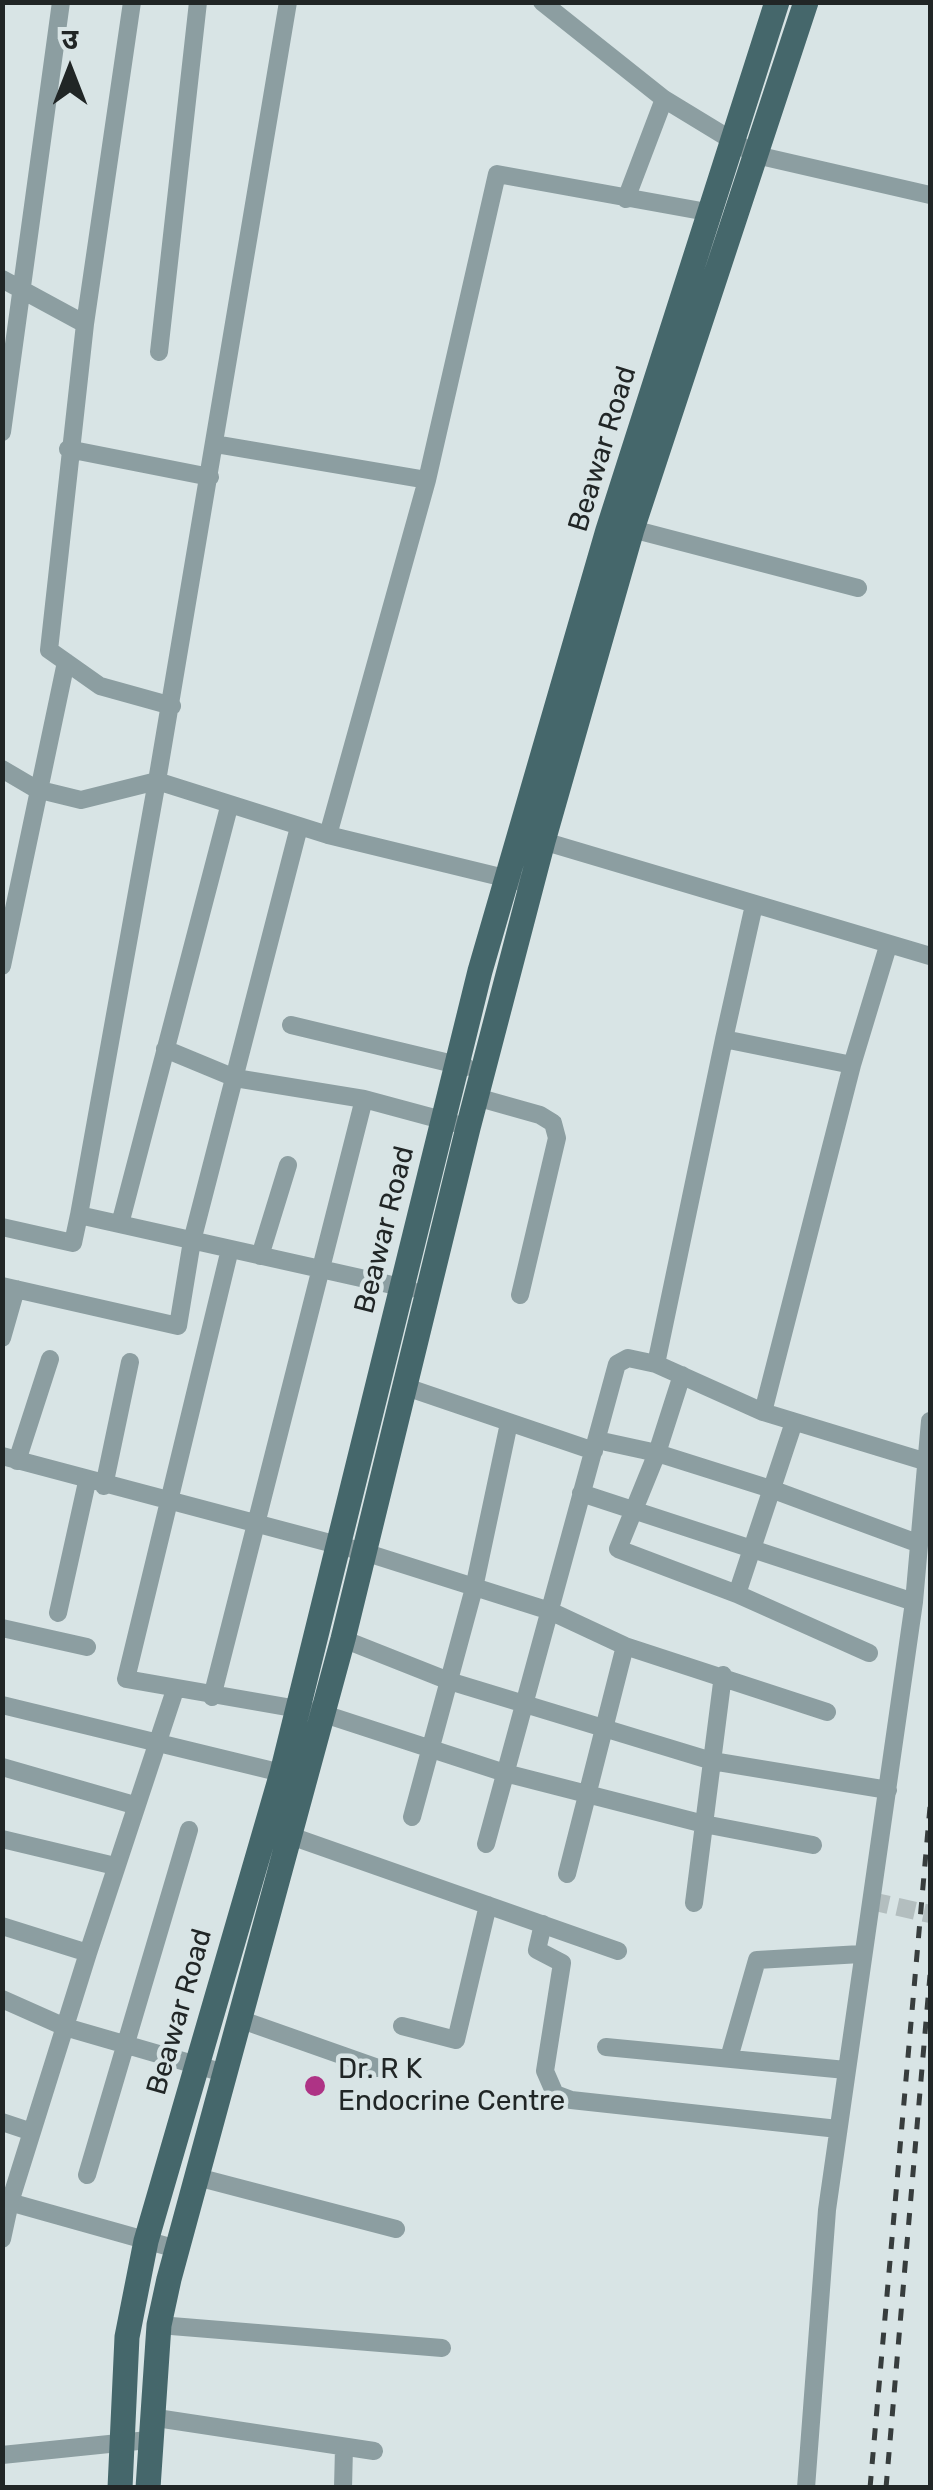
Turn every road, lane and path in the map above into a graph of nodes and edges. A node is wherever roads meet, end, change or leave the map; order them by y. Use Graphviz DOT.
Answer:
graph roads {
  1 [pos="60,2"];
  2 [pos="132,2"];
  3 [pos="198,2"];
  4 [pos="288,2"];
  5 [pos="542,2"];
  6 [pos="777,2"];
  7 [pos="806,2"];
  8 [pos="664,99"];
  9 [pos="730,141"];
  10 [pos="756,156"];
  11 [pos="930,195"];
  12 [pos="626,199"];
  13 [pos="707,212"];
  14 [pos="2,279"];
  15 [pos="21,289"];
  16 [pos="85,324"];
  17 [pos="160,352"];
  18 [pos="2,432"];
  19 [pos="215,444"];
  20 [pos="68,449"];
  21 [pos="210,477"];
  22 [pos="426,480"];
  23 [pos="632,529"];
  24 [pos="858,588"];
  25 [pos="66,662"];
  26 [pos="172,706"];
  27 [pos="2,769"];
  28 [pos="157,781"];
  29 [pos="36,790"];
  30 [pos="229,807"];
  31 [pos="299,827"];
  32 [pos="328,835"];
  33 [pos="543,842"];
  34 [pos="521,882"];
  35 [pos="754,905"];
  36 [pos="888,946"];
  37 [pos="930,956"];
  38 [pos="2,966"];
  39 [pos="291,1026"];
  40 [pos="724,1039"];
  41 [pos="166,1049"];
  42 [pos="852,1065"];
  43 [pos="457,1066"];
  44 [pos="483,1071"];
  45 [pos="234,1078"];
  46 [pos="476,1097"];
  47 [pos="364,1100"];
  48 [pos="456,1124"];
  49 [pos="288,1165"];
  50 [pos="79,1215"];
  51 [pos="120,1224"];
  52 [pos="2,1227"];
  53 [pos="192,1241"];
  54 [pos="230,1249"];
  55 [pos="260,1256"];
  56 [pos="323,1270"];
  57 [pos="9,1287"];
  58 [pos="401,1288"];
  59 [pos="430,1294"];
  60 [pos="520,1295"];
  61 [pos="2,1338"];
  62 [pos="50,1359"];
  63 [pos="130,1362"];
  64 [pos="656,1364"];
  65 [pos="682,1375"];
  66 [pos="406,1386"];
  67 [pos="764,1412"];
  68 [pos="794,1422"];
  69 [pos="509,1423"];
  70 [pos="929,1428"];
  71 [pos="596,1445"];
  72 [pos="657,1453"];
  73 [pos="10,1459"];
  74 [pos="927,1462"];
  75 [pos="96,1484"];
  76 [pos="771,1489"];
  77 [pos="582,1493"];
  78 [pos="169,1502"];
  79 [pos="634,1510"];
  80 [pos="258,1522"];
  81 [pos="917,1543"];
  82 [pos="338,1546"];
  83 [pos="752,1548"];
  84 [pos="364,1552"];
  85 [pos="474,1588"];
  86 [pos="737,1594"];
  87 [pos="914,1602"];
  88 [pos="58,1612"];
  89 [pos="550,1612"];
  90 [pos="2,1628"];
  91 [pos="343,1639"];
  92 [pos="625,1646"];
  93 [pos="87,1647"];
  94 [pos="869,1653"];
  95 [pos="723,1674"];
  96 [pos="449,1681"];
  97 [pos="175,1690"];
  98 [pos="212,1698"];
  99 [pos="525,1701"];
  100 [pos="2,1705"];
  101 [pos="309,1712"];
  102 [pos="826,1712"];
  103 [pos="604,1730"];
  104 [pos="154,1742"];
  105 [pos="429,1752"];
  106 [pos="712,1761"];
  107 [pos="2,1766"];
  108 [pos="505,1773"];
  109 [pos="293,1776"];
  110 [pos="888,1790"];
  111 [pos="588,1794"];
  112 [pos="134,1805"];
  113 [pos="412,1816"];
  114 [pos="704,1824"];
  115 [pos="188,1830"];
  116 [pos="288,1835"];
  117 [pos="2,1840"];
  118 [pos="486,1844"];
  119 [pos="813,1845"];
  120 [pos="115,1866"];
  121 [pos="567,1874"];
  122 [pos="694,1903"];
  123 [pos="488,1906"];
  124 [pos="543,1924"];
  125 [pos="2,1926"];
  126 [pos="618,1951"];
  127 [pos="88,1952"];
  128 [pos="861,1954"];
  129 [pos="2,1999"];
  130 [pos="238,2019"];
  131 [pos="65,2026"];
  132 [pos="402,2026"];
  133 [pos="128,2045"];
  134 [pos="606,2048"];
  135 [pos="729,2058"];
  136 [pos="195,2065"];
  137 [pos="378,2068"];
  138 [pos="846,2070"];
  139 [pos="224,2073"];
  140 [pos="2,2122"];
  141 [pos="838,2129"];
  142 [pos="32,2132"];
  143 [pos="87,2175"];
  144 [pos="197,2177"];
  145 [pos="6,2201"];
  146 [pos="396,2229"];
  147 [pos="2,2238"];
  148 [pos="146,2242"];
  149 [pos="177,2249"];
  150 [pos="159,2325"];
  151 [pos="442,2348"];
  152 [pos="149,2428"];
  153 [pos="121,2443"];
  154 [pos="344,2448"];
  155 [pos="374,2451"];
  156 [pos="2,2455"];
  157 [pos="120,2488"];
  158 [pos="148,2488"];
  159 [pos="343,2488"];
  160 [pos="806,2488"];
  1 -- 15 [label="street"];
  2 -- 16 [label="street"];
  3 -- 17 [label="street"];
  4 -- 19 [label="street"];
  5 -- 8 [label="street"];
  6 -- 9 [label="main road, Beawar Road"];
  7 -- 10 [label="main road, Beawar Road"];
  8 -- 9 [label="street"];
  8 -- 12 [label="street"];
  9 -- 10 [label="street"];
  9 -- 13 [label="main road, Beawar Road"];
  10 -- 11 [label="street"];
  10 -- 23 [label="main road, Beawar Road"];
  12 -- 13 [label="street"];
  12 -- 22 [label="street"];
  13 -- 34 [label="main road, Beawar Road"];
  14 -- 15 [label="street"];
  15 -- 16 [label="street"];
  15 -- 18 [label="street"];
  16 -- 20 [label="street"];
  19 -- 21 [label="street"];
  19 -- 22 [label="street"];
  20 -- 21 [label="street"];
  20 -- 25 [label="street"];
  21 -- 26 [label="street"];
  22 -- 32 [label="street"];
  23 -- 24 [label="street"];
  23 -- 33 [label="main road, Beawar Road"];
  25 -- 26 [label="street"];
  25 -- 29 [label="street"];
  26 -- 28 [label="street"];
  27 -- 29 [label="street"];
  28 -- 29 [label="street"];
  28 -- 30 [label="street"];
  28 -- 50 [label="street"];
  29 -- 38 [label="street"];
  30 -- 31 [label="street"];
  30 -- 41 [label="street"];
  31 -- 32 [label="street"];
  31 -- 45 [label="street"];
  32 -- 34 [label="street"];
  33 -- 34 [label="main road, Beawar Road"];
  33 -- 35 [label="street"];
  34 -- 43 [label="main road, Beawar Road"];
  34 -- 44 [label="main road, Beawar Road"];
  35 -- 36 [label="street"];
  35 -- 40 [label="street"];
  36 -- 37 [label="street"];
  36 -- 42 [label="street"];
  39 -- 43 [label="street"];
  40 -- 42 [label="street"];
  40 -- 64 [label="street"];
  41 -- 45 [label="street"];
  41 -- 51 [label="street"];
  42 -- 67 [label="street"];
  43 -- 44 [label="street"];
  43 -- 48 [label="main road, Beawar Road"];
  44 -- 46 [label="main road, Beawar Road"];
  45 -- 47 [label="street"];
  45 -- 53 [label="street"];
  46 -- 48 [label="main road, Beawar Road"];
  46 -- 60 [label="street"];
  47 -- 48 [label="street"];
  47 -- 56 [label="street"];
  48 -- 58 [label="main road, Beawar Road"];
  48 -- 59 [label="main road, Beawar Road"];
  49 -- 55 [label="street"];
  50 -- 51 [label="street"];
  50 -- 52 [label="street"];
  51 -- 53 [label="street"];
  53 -- 54 [label="street"];
  53 -- 57 [label="street"];
  54 -- 55 [label="street"];
  54 -- 78 [label="street"];
  55 -- 56 [label="street"];
  56 -- 58 [label="street"];
  56 -- 80 [label="street"];
  57 -- 61 [label="street"];
  58 -- 59 [label="street"];
  58 -- 82 [label="main road, Beawar Road"];
  59 -- 66 [label="main road, Beawar Road"];
  62 -- 73 [label="street"];
  63 -- 75 [label="street"];
  64 -- 65 [label="street"];
  64 -- 71 [label="street"];
  65 -- 67 [label="street"];
  65 -- 72 [label="street"];
  66 -- 69 [label="street"];
  66 -- 84 [label="main road, Beawar Road"];
  67 -- 68 [label="street"];
  68 -- 74 [label="street"];
  68 -- 76 [label="street"];
  69 -- 71 [label="street"];
  69 -- 85 [label="street"];
  70 -- 74 [label="street"];
  71 -- 72 [label="street"];
  71 -- 77 [label="street"];
  72 -- 76 [label="street"];
  72 -- 79 [label="street"];
  73 -- 75 [label="street"];
  74 -- 81 [label="street"];
  75 -- 78 [label="street"];
  75 -- 88 [label="street"];
  76 -- 81 [label="street"];
  76 -- 83 [label="street"];
  77 -- 79 [label="street"];
  77 -- 89 [label="street"];
  78 -- 80 [label="street"];
  78 -- 97 [label="street"];
  79 -- 83 [label="street"];
  79 -- 86 [label="street"];
  80 -- 82 [label="street"];
  80 -- 98 [label="street"];
  81 -- 87 [label="street"];
  82 -- 84 [label="street"];
  82 -- 101 [label="main road, Beawar Road"];
  83 -- 86 [label="street"];
  83 -- 87 [label="street"];
  84 -- 85 [label="street"];
  84 -- 91 [label="main road, Beawar Road"];
  85 -- 89 [label="street"];
  85 -- 96 [label="street"];
  86 -- 94 [label="street"];
  87 -- 110 [label="street"];
  89 -- 92 [label="street"];
  89 -- 99 [label="street"];
  90 -- 93 [label="street"];
  91 -- 96 [label="street"];
  91 -- 101 [label="main road, Beawar Road"];
  92 -- 95 [label="street"];
  92 -- 103 [label="street"];
  95 -- 102 [label="street"];
  95 -- 106 [label="street"];
  96 -- 99 [label="street"];
  96 -- 105 [label="street"];
  97 -- 98 [label="street"];
  97 -- 104 [label="street"];
  98 -- 101 [label="street"];
  99 -- 103 [label="street"];
  99 -- 108 [label="street"];
  100 -- 104 [label="street"];
  101 -- 105 [label="street"];
  101 -- 109 [label="main road, Beawar Road"];
  103 -- 106 [label="street"];
  103 -- 111 [label="street"];
  104 -- 109 [label="street"];
  104 -- 112 [label="street"];
  105 -- 108 [label="street"];
  105 -- 113 [label="street"];
  106 -- 110 [label="street"];
  106 -- 114 [label="street"];
  107 -- 112 [label="street"];
  108 -- 111 [label="street"];
  108 -- 118 [label="street"];
  109 -- 116 [label="main road, Beawar Road"];
  109 -- 136 [label="main road, Beawar Road"];
  110 -- 128 [label="street"];
  111 -- 114 [label="street"];
  111 -- 121 [label="street"];
  112 -- 120 [label="street"];
  114 -- 119 [label="street"];
  114 -- 122 [label="street"];
  115 -- 133 [label="street"];
  116 -- 123 [label="street"];
  116 -- 130 [label="main road, Beawar Road"];
  117 -- 120 [label="street"];
  120 -- 127 [label="street"];
  123 -- 124 [label="street"];
  123 -- 132 [label="street"];
  124 -- 126 [label="street"];
  124 -- 141 [label="street"];
  125 -- 127 [label="street"];
  127 -- 131 [label="street"];
  128 -- 135 [label="street"];
  128 -- 138 [label="street"];
  129 -- 131 [label="street"];
  130 -- 137 [label="street"];
  130 -- 139 [label="main road, Beawar Road"];
  131 -- 133 [label="street"];
  131 -- 142 [label="street"];
  133 -- 136 [label="street"];
  133 -- 143 [label="street"];
  134 -- 135 [label="street"];
  135 -- 138 [label="street"];
  136 -- 139 [label="street"];
  136 -- 148 [label="main road, Beawar Road"];
  138 -- 141 [label="street"];
  139 -- 144 [label="main road, Beawar Road"];
  140 -- 142 [label="street"];
  141 -- 160 [label="street"];
  142 -- 145 [label="street"];
  144 -- 146 [label="street"];
  144 -- 149 [label="main road, Beawar Road"];
  145 -- 147 [label="street"];
  145 -- 148 [label="street"];
  148 -- 149 [label="street"];
  148 -- 153 [label="main road, Beawar Road"];
  149 -- 150 [label="main road, Beawar Road"];
  150 -- 151 [label="street"];
  150 -- 152 [label="main road, Beawar Road"];
  152 -- 153 [label="street"];
  152 -- 154 [label="street"];
  152 -- 158 [label="main road, Beawar Road"];
  153 -- 156 [label="street"];
  153 -- 157 [label="main road, Beawar Road"];
  154 -- 155 [label="street"];
  154 -- 159 [label="street"];
}
